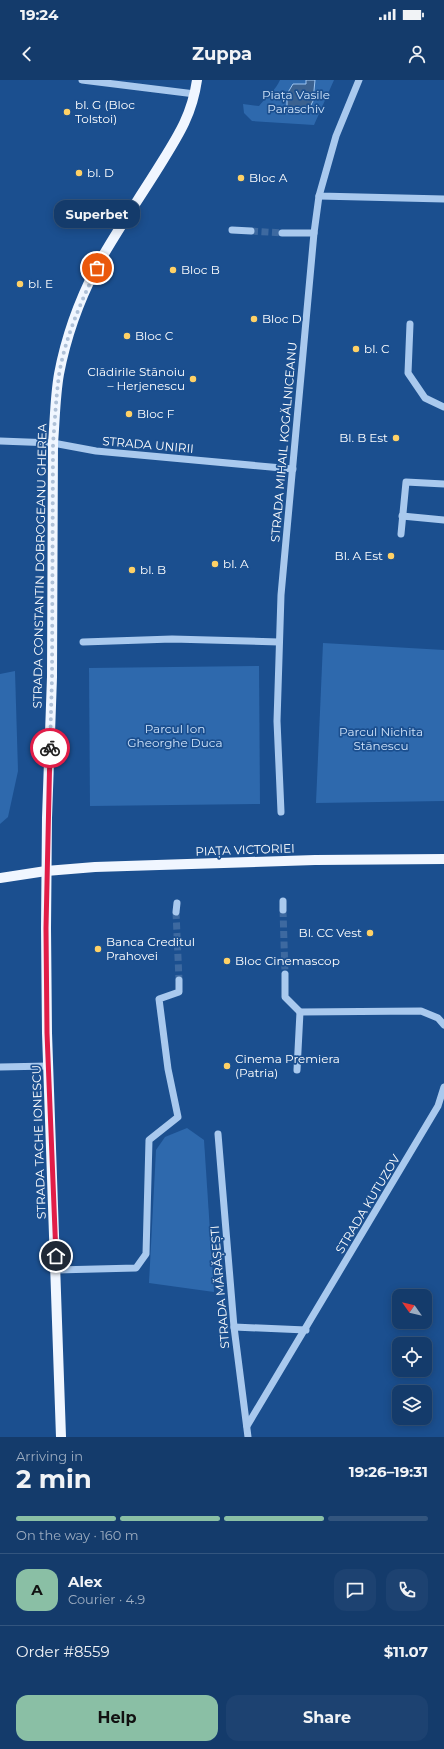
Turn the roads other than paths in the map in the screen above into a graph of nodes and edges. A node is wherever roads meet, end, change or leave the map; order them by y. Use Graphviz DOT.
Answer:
graph roads {
  1 [pos="82,80"];
  2 [pos="197,80"];
  3 [pos="359,80"];
  4 [pos="195,94"];
  5 [pos="319,196"];
  6 [pos="444,199"];
  7 [pos="232,230"];
  8 [pos="251,231"];
  9 [pos="282,232"];
  10 [pos="314,233"];
  11 [pos="410,324"];
  12 [pos="444,407"];
  13 [pos="0,441"];
  14 [pos="53,443"];
  15 [pos="293,469"];
  16 [pos="444,484"];
  17 [pos="402,516"];
  18 [pos="444,520"];
  19 [pos="401,534"];
  20 [pos="83,642"];
  21 [pos="279,642"];
  22 [pos="281,812"];
  23 [pos="444,859"];
  24 [pos="46,871"];
  25 [pos="0,878"];
  26 [pos="283,901"];
  27 [pos="177,903"];
  28 [pos="283,910"];
  29 [pos="176,912"];
  30 [pos="284,974"];
  31 [pos="179,980"];
  32 [pos="300,1012"];
  33 [pos="444,1025"];
  34 [pos="49,1066"];
  35 [pos="0,1067"];
  36 [pos="297,1070"];
  37 [pos="444,1087"];
  38 [pos="441,1108"];
  39 [pos="218,1134"];
  40 [pos="56,1270"];
  41 [pos="234,1327"];
  42 [pos="306,1330"];
  43 [pos="247,1426"];
  44 [pos="62,1437"];
  45 [pos="248,1437"];
  1 -- 4 [label="street"];
  2 -- 4 [label="main road, STRADA CONSTANTIN DOBROGEANU GHEREA"];
  3 -- 5 [label="street, STRADA MIHAIL KOGĂLNICEANU"];
  4 -- 14 [label="main road, STRADA CONSTANTIN DOBROGEANU GHEREA"];
  5 -- 6 [label="street"];
  5 -- 10 [label="street, STRADA MIHAIL KOGĂLNICEANU"];
  7 -- 8 [label="street"];
  9 -- 10 [label="street"];
  10 -- 15 [label="street, STRADA MIHAIL KOGĂLNICEANU"];
  11 -- 12 [label="street"];
  13 -- 14 [label="street, STRADA UNIRII"];
  14 -- 15 [label="street, STRADA UNIRII"];
  14 -- 24 [label="main road, STRADA CONSTANTIN DOBROGEANU GHEREA"];
  15 -- 21 [label="street, STRADA MIHAIL KOGĂLNICEANU"];
  16 -- 17 [label="street"];
  17 -- 18 [label="street"];
  17 -- 19 [label="street"];
  20 -- 21 [label="street"];
  21 -- 22 [label="street, STRADA MIHAIL KOGĂLNICEANU"];
  23 -- 24 [label="main road, PIAȚA VICTORIEI"];
  24 -- 25 [label="main road, PIAȚA VICTORIEI"];
  24 -- 34 [label="main road, STRADA TACHE IONESCU"];
  26 -- 28 [label="street"];
  27 -- 29 [label="street"];
  30 -- 32 [label="street"];
  31 -- 40 [label="street"];
  32 -- 33 [label="street"];
  32 -- 36 [label="street"];
  34 -- 35 [label="street"];
  34 -- 40 [label="main road, STRADA TACHE IONESCU"];
  37 -- 38 [label="street, STRADA KUTUZOV"];
  38 -- 42 [label="street, STRADA KUTUZOV"];
  39 -- 41 [label="street, STRADA MĂRĂȘEȘTI"];
  40 -- 44 [label="main road, STRADA TACHE IONESCU"];
  41 -- 42 [label="street"];
  41 -- 43 [label="street, STRADA MĂRĂȘEȘTI"];
  42 -- 43 [label="street, STRADA KUTUZOV"];
  43 -- 45 [label="street, STRADA MĂRĂȘEȘTI"];
}
